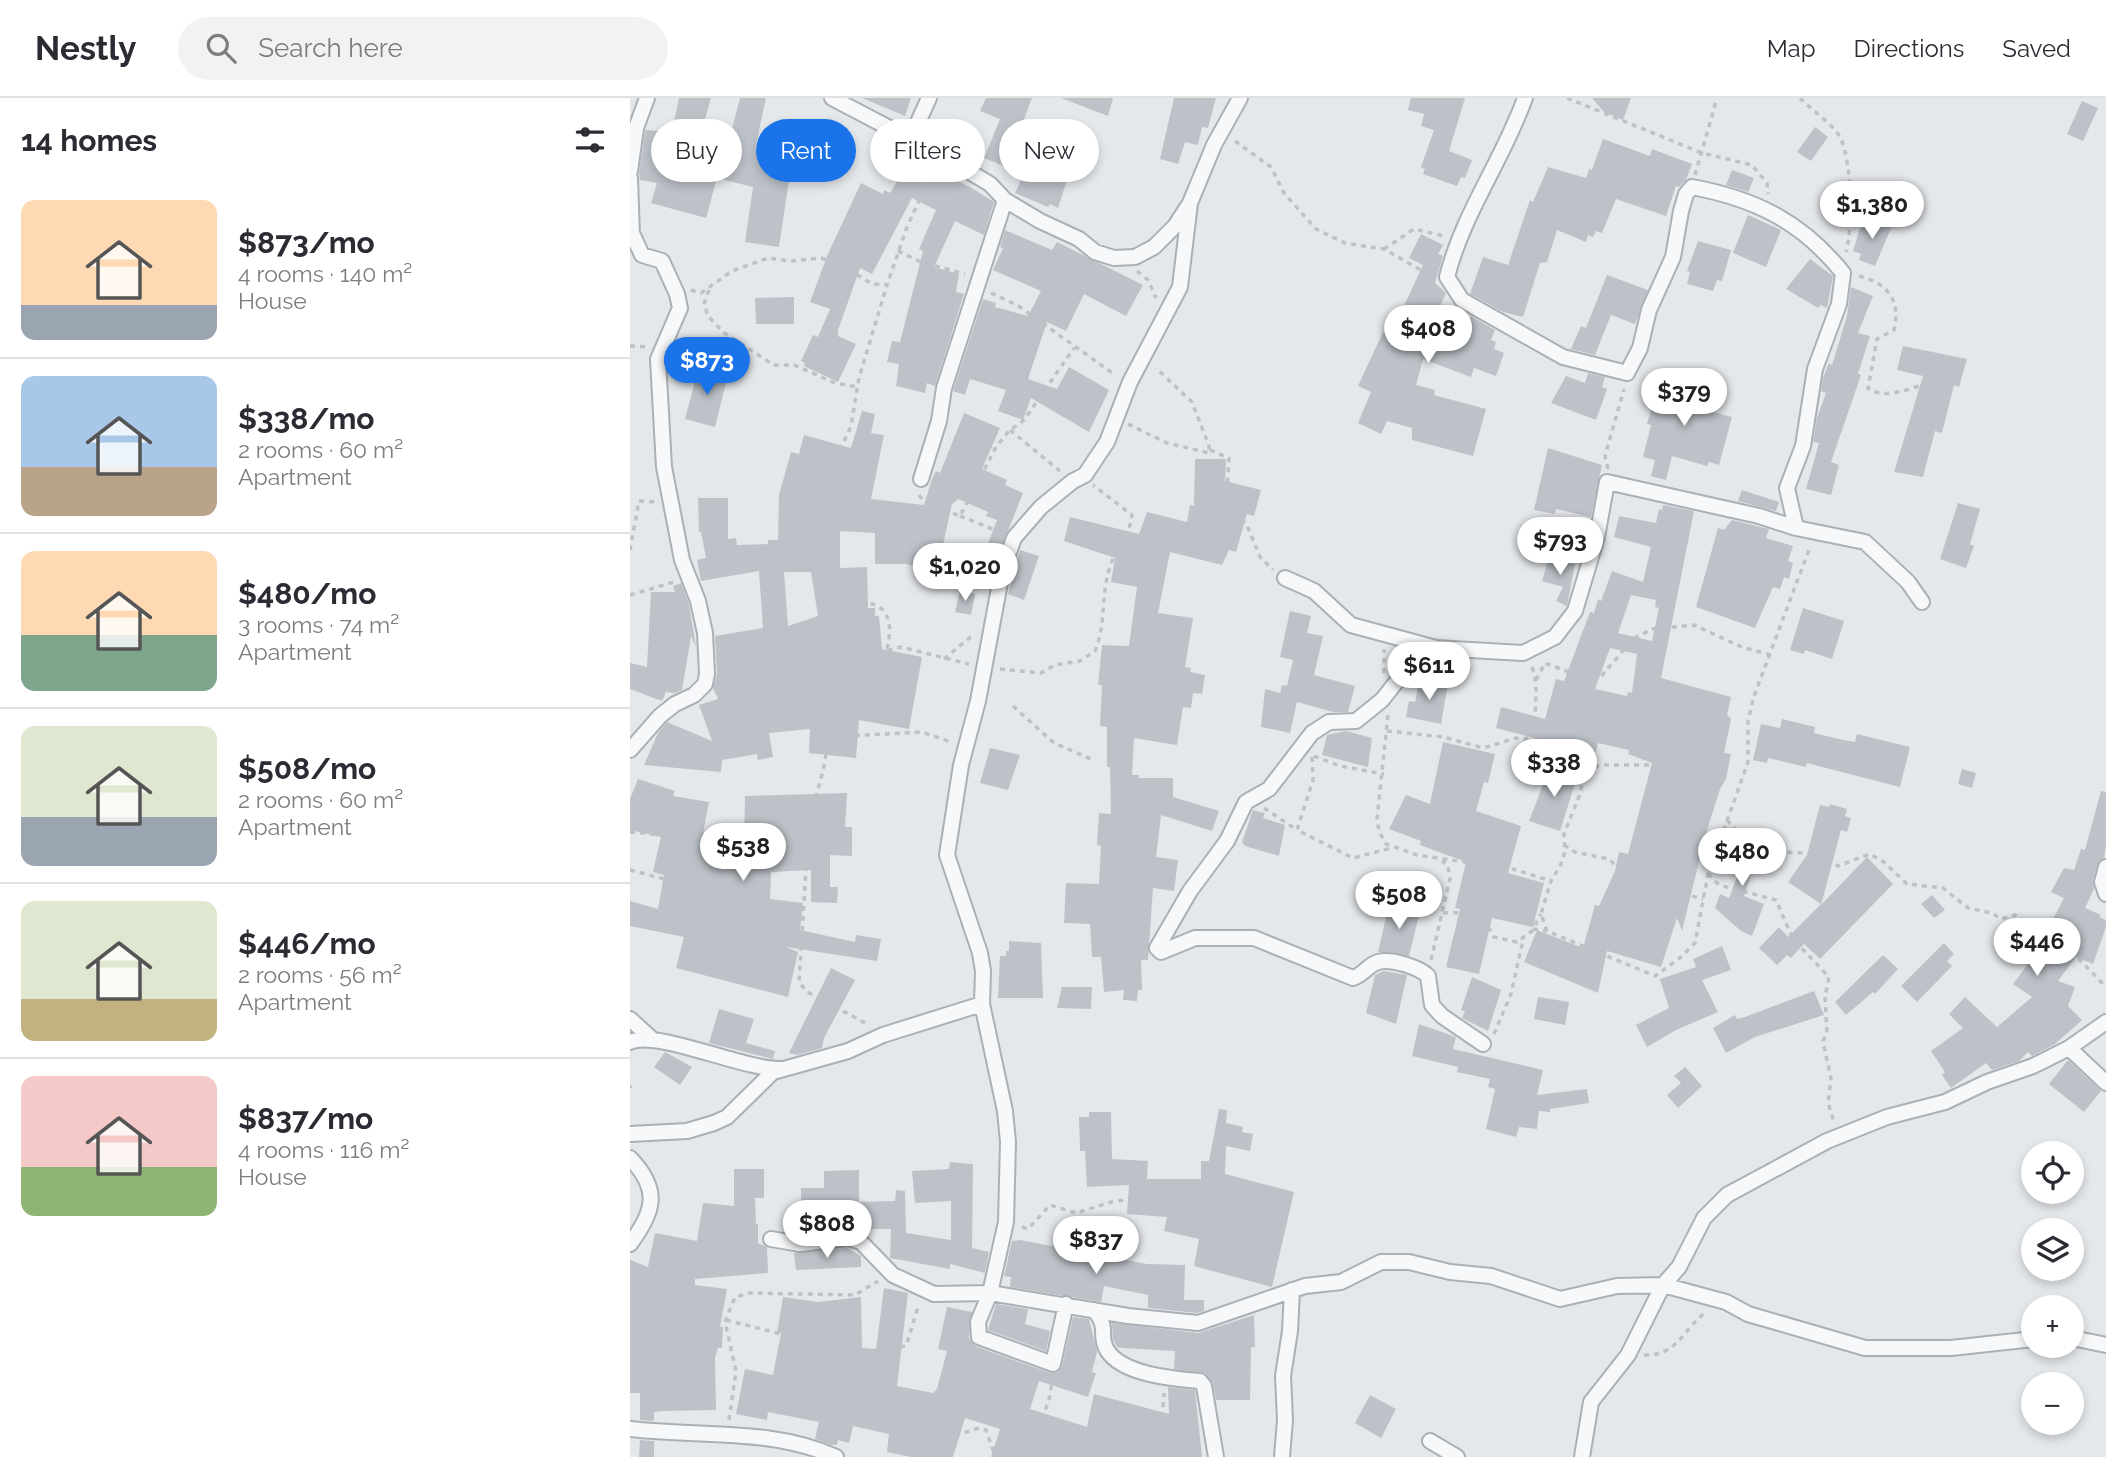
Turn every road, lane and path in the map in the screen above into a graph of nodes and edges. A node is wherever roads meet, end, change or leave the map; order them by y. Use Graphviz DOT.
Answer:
graph roads {
  1 [pos="647,98"];
  2 [pos="832,98"];
  3 [pos="929,98"];
  4 [pos="1240,98"];
  5 [pos="1525,98"];
  6 [pos="1567,98"];
  7 [pos="1717,98"];
  8 [pos="1800,98"];
  9 [pos="871,119"];
  10 [pos="920,119"];
  11 [pos="1220,134"];
  12 [pos="1702,153"];
  13 [pos="630,171"];
  14 [pos="630,178"];
  15 [pos="985,181"];
  16 [pos="927,182"];
  17 [pos="1692,187"];
  18 [pos="1005,200"];
  19 [pos="1190,203"];
  20 [pos="1771,212"];
  21 [pos="631,233"];
  22 [pos="1460,235"];
  23 [pos="1384,249"];
  24 [pos="898,251"];
  25 [pos="1114,258"];
  26 [pos="1842,272"];
  27 [pos="670,275"];
  28 [pos="1447,277"];
  29 [pos="980,283"];
  30 [pos="887,285"];
  31 [pos="709,288"];
  32 [pos="1160,323"];
  33 [pos="1074,348"];
  34 [pos="1145,351"];
  35 [pos="1627,373"];
  36 [pos="1130,382"];
  37 [pos="1931,383"];
  38 [pos="857,387"];
  39 [pos="1114,423"];
  40 [pos="1010,430"];
  41 [pos="1210,450"];
  42 [pos="1079,478"];
  43 [pos="921,479"];
  44 [pos="1607,482"];
  45 [pos="669,502"];
  46 [pos="960,516"];
  47 [pos="1796,528"];
  48 [pos="1817,530"];
  49 [pos="808,532"];
  50 [pos="1014,538"];
  51 [pos="630,550"];
  52 [pos="688,574"];
  53 [pos="1285,578"];
  54 [pos="630,595"];
  55 [pos="1922,602"];
  56 [pos="996,608"];
  57 [pos="1385,634"];
  58 [pos="826,648"];
  59 [pos="1436,648"];
  60 [pos="887,649"];
  61 [pos="1523,653"];
  62 [pos="1771,655"];
  63 [pos="944,659"];
  64 [pos="983,668"];
  65 [pos="1536,680"];
  66 [pos="705,684"];
  67 [pos="1385,695"];
  68 [pos="1013,706"];
  69 [pos="1536,731"];
  70 [pos="1387,732"];
  71 [pos="965,746"];
  72 [pos="630,750"];
  73 [pos="1093,760"];
  74 [pos="1649,765"];
  75 [pos="1590,766"];
  76 [pos="1384,774"];
  77 [pos="1253,797"];
  78 [pos="1727,820"];
  79 [pos="1297,830"];
  80 [pos="630,832"];
  81 [pos="808,836"];
  82 [pos="738,838"];
  83 [pos="1564,845"];
  84 [pos="1391,848"];
  85 [pos="1440,860"];
  86 [pos="2106,867"];
  87 [pos="630,870"];
  88 [pos="1708,874"];
  89 [pos="1551,881"];
  90 [pos="2106,894"];
  91 [pos="1703,899"];
  92 [pos="1443,913"];
  93 [pos="1541,914"];
  94 [pos="1533,929"];
  95 [pos="1547,931"];
  96 [pos="1523,940"];
  97 [pos="1428,976"];
  98 [pos="2106,987"];
  99 [pos="982,1004"];
  100 [pos="630,1019"];
  101 [pos="2106,1022"];
  102 [pos="883,1035"];
  103 [pos="653,1040"];
  104 [pos="630,1042"];
  105 [pos="1483,1044"];
  106 [pos="2069,1048"];
  107 [pos="786,1069"];
  108 [pos="2106,1083"];
  109 [pos="630,1134"];
  110 [pos="1834,1139"];
  111 [pos="630,1158"];
  112 [pos="1152,1185"];
  113 [pos="1006,1222"];
  114 [pos="771,1238"];
  115 [pos="630,1244"];
  116 [pos="893,1275"];
  117 [pos="1663,1285"];
  118 [pos="1292,1290"];
  119 [pos="928,1291"];
  120 [pos="990,1293"];
  121 [pos="1726,1302"];
  122 [pos="1066,1304"];
  123 [pos="1094,1310"];
  124 [pos="726,1320"];
  125 [pos="2021,1340"];
  126 [pos="2084,1340"];
  127 [pos="2106,1345"];
  128 [pos="1628,1355"];
  129 [pos="1114,1358"];
  130 [pos="1053,1364"];
  131 [pos="1166,1377"];
  132 [pos="630,1429"];
  133 [pos="725,1434"];
  134 [pos="1430,1441"];
  135 [pos="836,1457"];
  136 [pos="916,1457"];
  137 [pos="1013,1457"];
  138 [pos="1030,1457"];
  139 [pos="1163,1457"];
  140 [pos="1216,1457"];
  141 [pos="1282,1457"];
  142 [pos="1457,1457"];
  143 [pos="1582,1457"];
  1 -- 13 [label="street"];
  2 -- 9 [label="street"];
  3 -- 10 [label="street"];
  4 -- 11 [label="street"];
  5 -- 22 [label="street"];
  6 -- 12 [label="path"];
  7 -- 12 [label="path"];
  8 -- 26 [label="path"];
  11 -- 19 [label="street"];
  11 -- 23 [label="path"];
  12 -- 17 [label="path"];
  12 -- 20 [label="path"];
  14 -- 21 [label="street"];
  15 -- 18 [label="street"];
  16 -- 24 [label="path"];
  17 -- 20 [label="street"];
  17 -- 35 [label="street"];
  18 -- 25 [label="street"];
  18 -- 29 [label="street"];
  19 -- 25 [label="street"];
  19 -- 32 [label="street"];
  20 -- 26 [label="street"];
  21 -- 27 [label="street"];
  22 -- 23 [label="path"];
  22 -- 28 [label="street"];
  23 -- 28 [label="path"];
  24 -- 29 [label="path"];
  24 -- 30 [label="path"];
  25 -- 32 [label="path"];
  26 -- 37 [label="path"];
  26 -- 47 [label="street"];
  27 -- 31 [label="path"];
  27 -- 45 [label="street"];
  28 -- 35 [label="street"];
  29 -- 33 [label="path"];
  29 -- 43 [label="street"];
  30 -- 31 [label="path"];
  30 -- 38 [label="path"];
  31 -- 38 [label="path"];
  32 -- 34 [label="street"];
  33 -- 36 [label="path"];
  33 -- 40 [label="path"];
  34 -- 36 [label="street"];
  34 -- 41 [label="path"];
  35 -- 44 [label="path"];
  36 -- 39 [label="street"];
  38 -- 49 [label="path"];
  39 -- 41 [label="path"];
  39 -- 42 [label="street"];
  40 -- 42 [label="path"];
  40 -- 46 [label="path"];
  41 -- 53 [label="path"];
  42 -- 50 [label="street"];
  42 -- 64 [label="path"];
  43 -- 46 [label="path"];
  44 -- 47 [label="street"];
  44 -- 61 [label="street"];
  45 -- 51 [label="path"];
  45 -- 52 [label="street"];
  46 -- 50 [label="path"];
  47 -- 48 [label="street"];
  48 -- 55 [label="street"];
  48 -- 62 [label="path"];
  50 -- 56 [label="street"];
  52 -- 54 [label="path"];
  52 -- 66 [label="street"];
  53 -- 57 [label="street"];
  56 -- 63 [label="path"];
  56 -- 64 [label="street"];
  57 -- 59 [label="street"];
  57 -- 67 [label="path"];
  58 -- 60 [label="path"];
  58 -- 60 [label="path"];
  58 -- 66 [label="path"];
  59 -- 61 [label="street"];
  59 -- 67 [label="street"];
  60 -- 63 [label="path"];
  61 -- 65 [label="path"];
  62 -- 65 [label="path"];
  62 -- 78 [label="path"];
  63 -- 64 [label="path"];
  64 -- 71 [label="street"];
  65 -- 69 [label="path"];
  66 -- 72 [label="street"];
  67 -- 70 [label="path"];
  67 -- 77 [label="street"];
  68 -- 73 [label="path"];
  69 -- 70 [label="path"];
  69 -- 75 [label="path"];
  70 -- 76 [label="path"];
  71 -- 81 [label="path"];
  71 -- 99 [label="street"];
  74 -- 75 [label="path"];
  75 -- 83 [label="path"];
  76 -- 79 [label="path"];
  76 -- 84 [label="path"];
  77 -- 79 [label="path"];
  77 -- 97 [label="street"];
  78 -- 88 [label="path"];
  78 -- 98 [label="path"];
  79 -- 84 [label="path"];
  80 -- 82 [label="path"];
  81 -- 82 [label="path"];
  81 -- 102 [label="path"];
  82 -- 87 [label="path"];
  83 -- 89 [label="path"];
  83 -- 91 [label="path"];
  84 -- 85 [label="path"];
  85 -- 89 [label="path"];
  85 -- 92 [label="path"];
  86 -- 90 [label="street"];
  88 -- 91 [label="path"];
  88 -- 110 [label="path"];
  89 -- 93 [label="path"];
  91 -- 95 [label="path"];
  92 -- 96 [label="path"];
  92 -- 97 [label="path"];
  93 -- 94 [label="path"];
  93 -- 95 [label="path"];
  94 -- 95 [label="path"];
  94 -- 96 [label="path"];
  96 -- 105 [label="path"];
  97 -- 105 [label="street"];
  99 -- 102 [label="street"];
  99 -- 113 [label="street"];
  100 -- 103 [label="street"];
  101 -- 106 [label="street"];
  102 -- 107 [label="street"];
  103 -- 104 [label="street"];
  103 -- 107 [label="street"];
  106 -- 108 [label="street"];
  106 -- 110 [label="street"];
  107 -- 109 [label="street"];
  110 -- 117 [label="street"];
  111 -- 115 [label="street"];
  112 -- 113 [label="path"];
  113 -- 120 [label="street"];
  114 -- 116 [label="street"];
  116 -- 119 [label="street"];
  116 -- 124 [label="path"];
  117 -- 118 [label="street"];
  117 -- 121 [label="street"];
  117 -- 128 [label="street"];
  118 -- 123 [label="street"];
  118 -- 141 [label="street"];
  119 -- 120 [label="street"];
  119 -- 124 [label="path"];
  120 -- 122 [label="street"];
  120 -- 130 [label="street"];
  121 -- 125 [label="street"];
  121 -- 128 [label="path"];
  122 -- 123 [label="street"];
  122 -- 130 [label="street"];
  123 -- 129 [label="street"];
  124 -- 133 [label="path"];
  126 -- 127 [label="street"];
  128 -- 143 [label="street"];
  129 -- 130 [label="path"];
  129 -- 131 [label="street"];
  130 -- 138 [label="path"];
  131 -- 139 [label="path"];
  131 -- 140 [label="street"];
  132 -- 133 [label="street"];
  133 -- 135 [label="street"];
  134 -- 142 [label="street"];
  136 -- 137 [label="path"];
}
